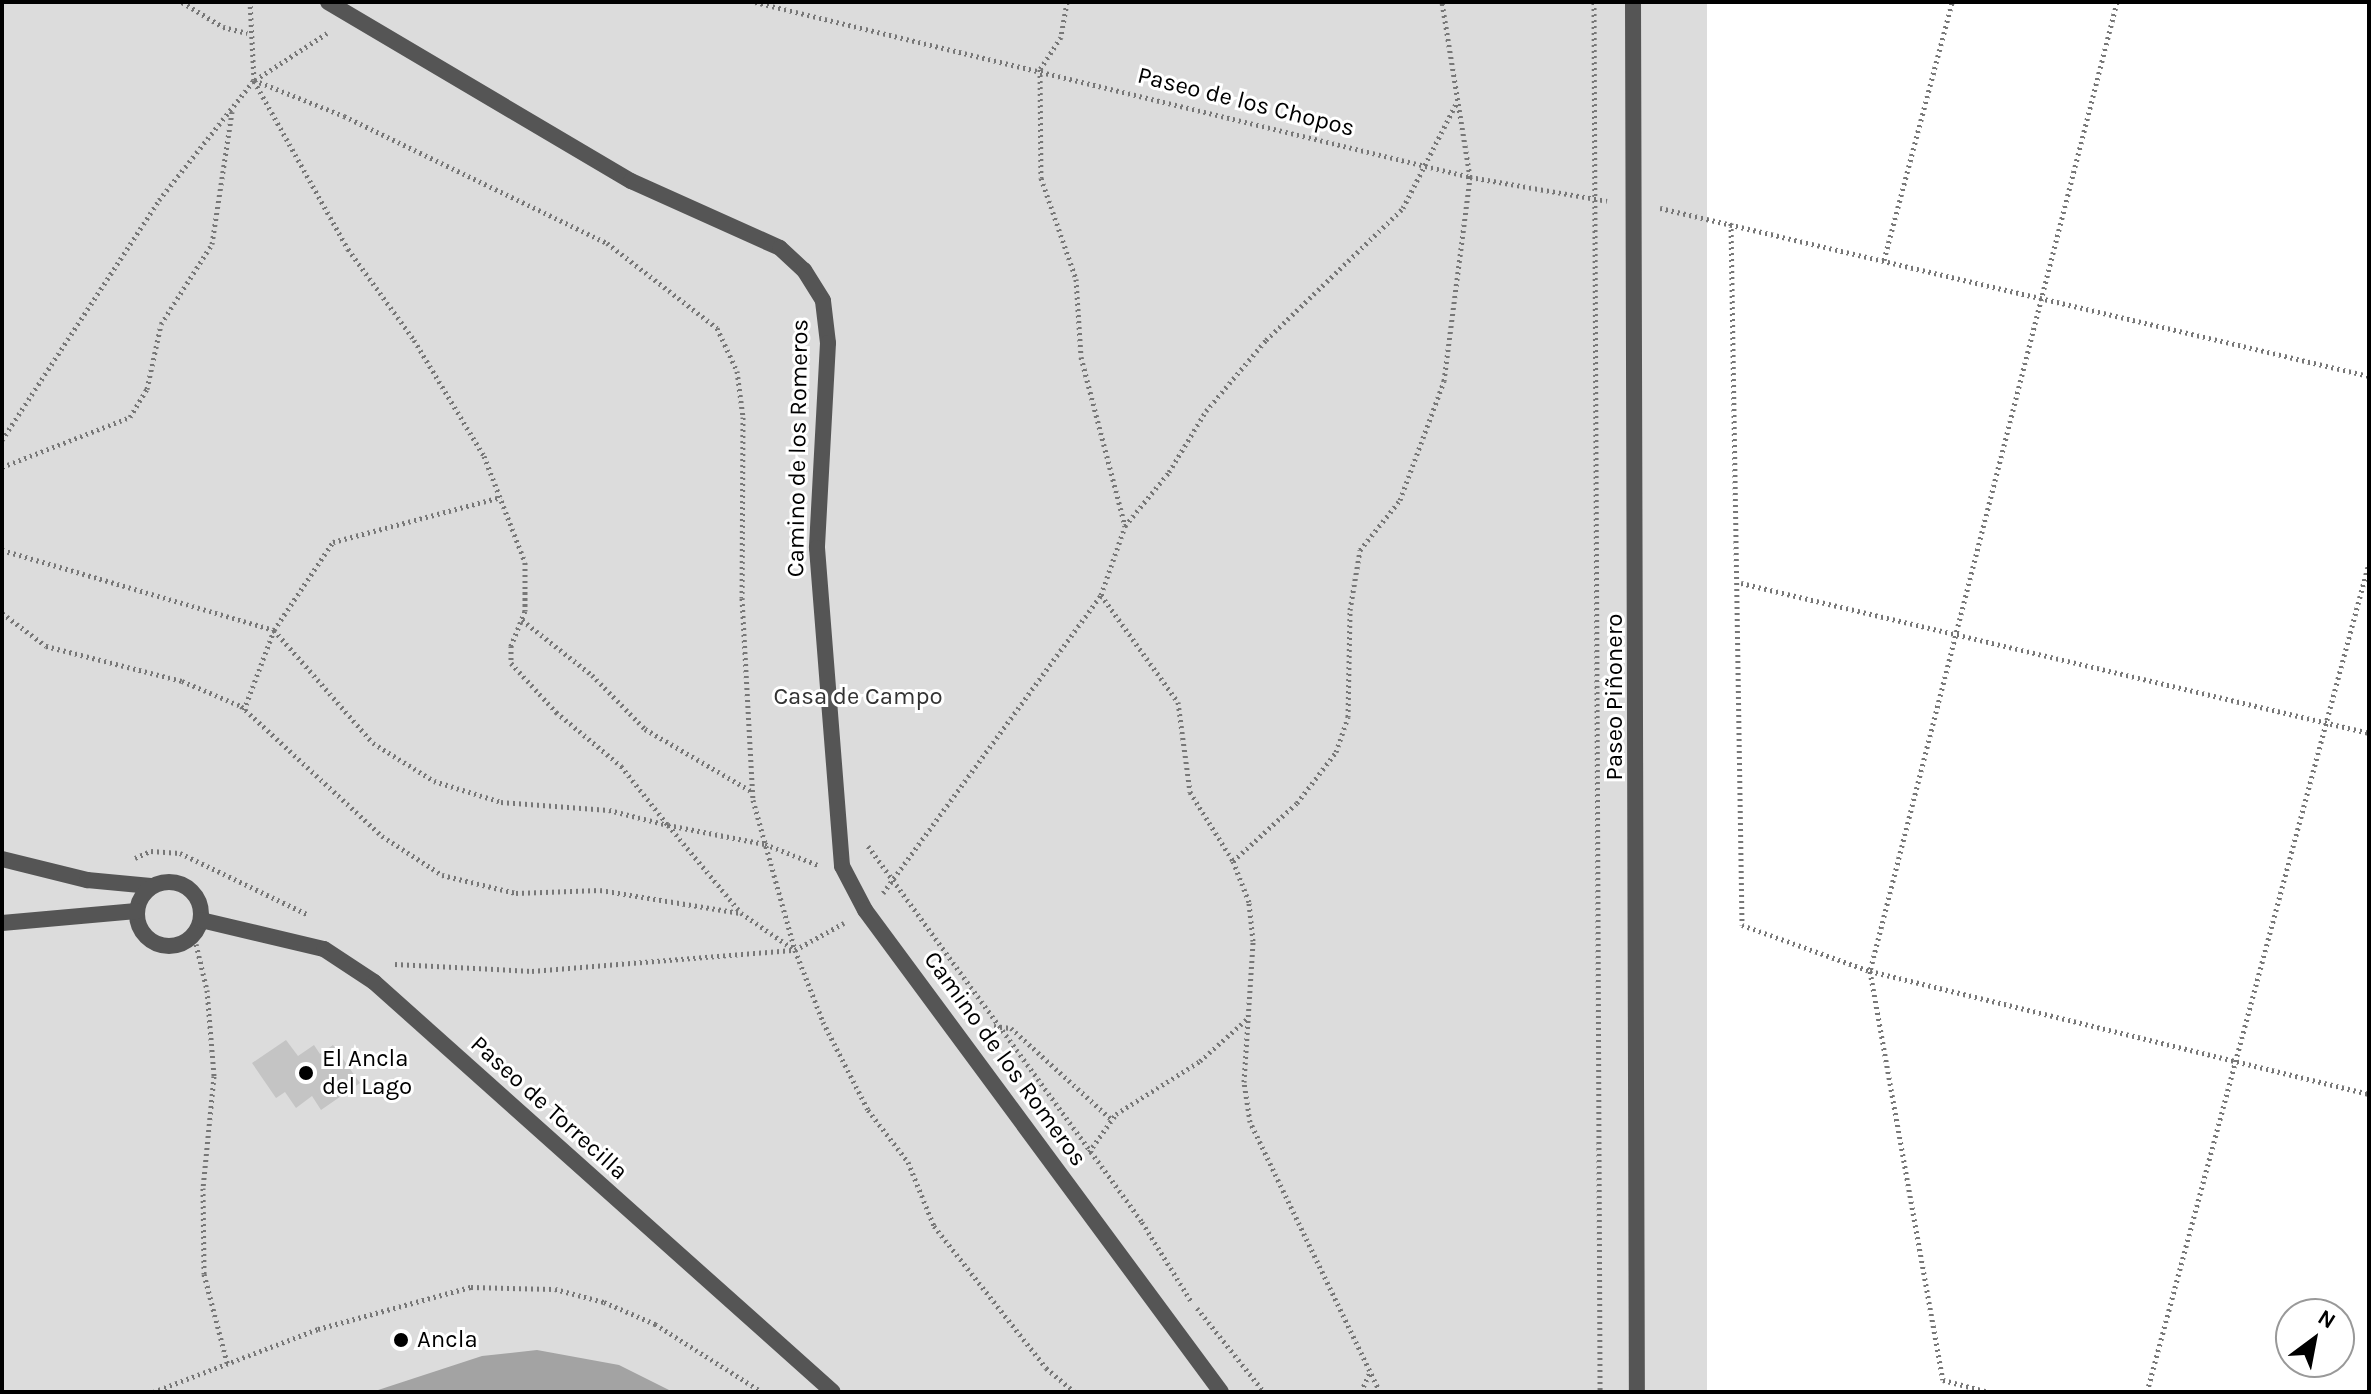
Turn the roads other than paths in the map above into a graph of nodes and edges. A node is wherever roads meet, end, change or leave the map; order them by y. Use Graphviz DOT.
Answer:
graph roads {
  1 [pos="328,2"];
  2 [pos="1633,2"];
  3 [pos="2,859"];
  4 [pos="151,886"];
  5 [pos="136,911"];
  6 [pos="2,923"];
  7 [pos="197,928"];
  8 [pos="833,1392"];
  9 [pos="1221,1392"];
  10 [pos="1637,1392"];
  1 -- 9 [label="street, Camino de los Romeros"];
  2 -- 10 [label="street, Paseo Piñonero"];
  3 -- 4 [label="street"];
  4 -- 5 [label="street"];
  4 -- 7 [label="street"];
  5 -- 6 [label="street"];
  5 -- 7 [label="street, Paseo de Torrecilla"];
  7 -- 8 [label="street, Paseo de Torrecilla"];
}
